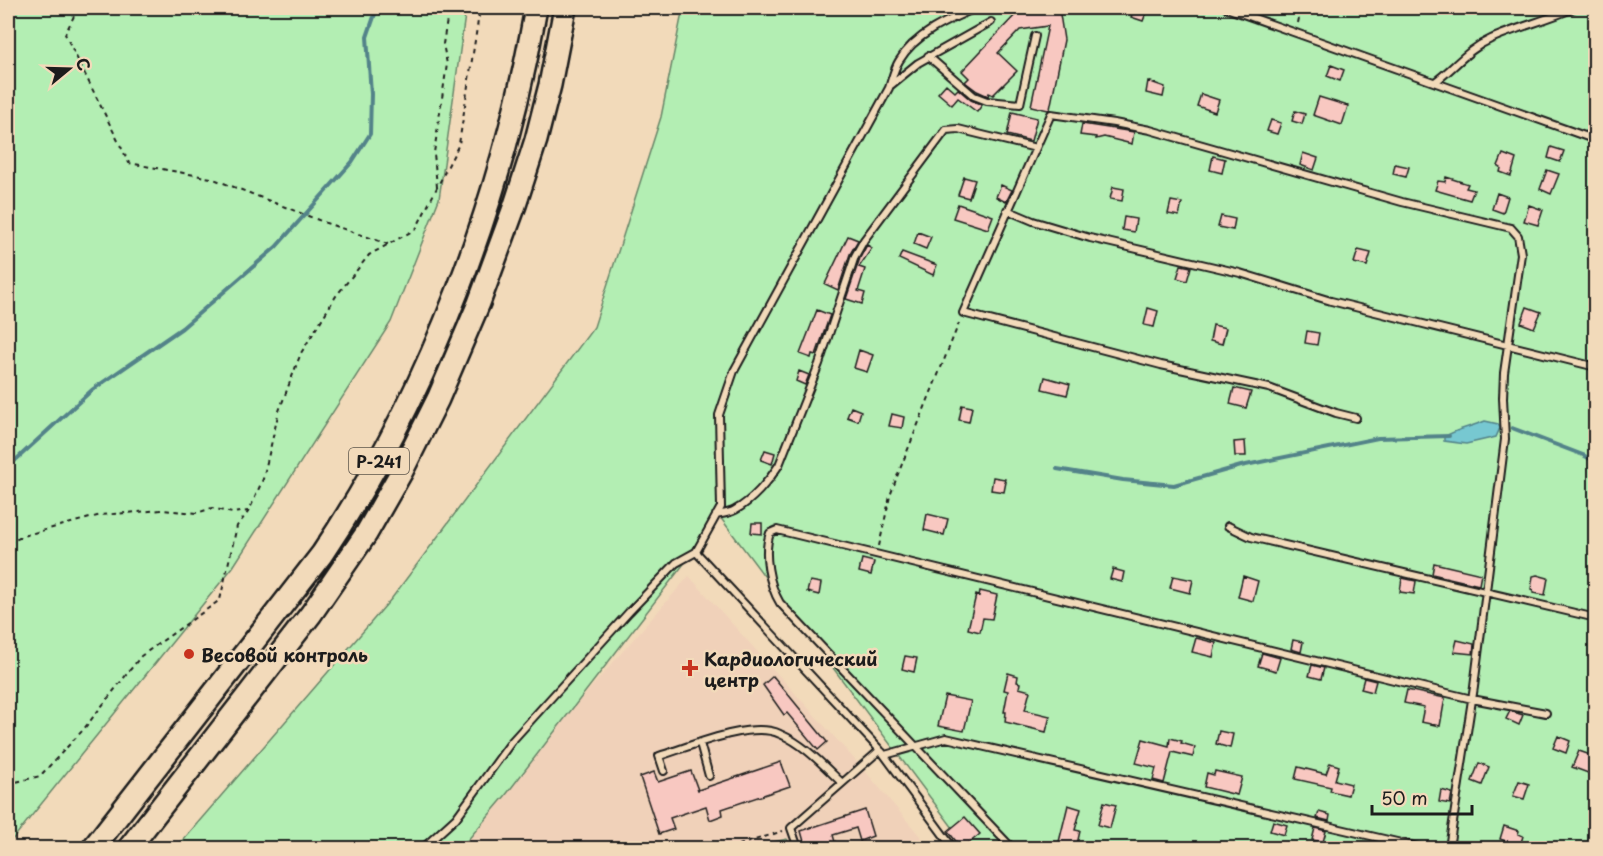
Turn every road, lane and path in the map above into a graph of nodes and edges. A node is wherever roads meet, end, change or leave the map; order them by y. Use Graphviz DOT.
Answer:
graph roads {
  1 [pos="78,8"];
  2 [pos="449,8"];
  3 [pos="480,8"];
  4 [pos="536,8"];
  5 [pos="565,8"];
  6 [pos="976,8"];
  7 [pos="1227,8"];
  8 [pos="1301,8"];
  9 [pos="1574,8"];
  10 [pos="991,22"];
  11 [pos="1297,32"];
  12 [pos="1035,36"];
  13 [pos="928,56"];
  14 [pos="1435,82"];
  15 [pos="888,88"];
  16 [pos="1596,140"];
  17 [pos="1036,148"];
  18 [pos="437,187"];
  19 [pos="1007,210"];
  20 [pos="388,244"];
  21 [pos="963,312"];
  22 [pos="1507,344"];
  23 [pos="1596,367"];
  24 [pos="1356,418"];
  25 [pos="249,511"];
  26 [pos="716,515"];
  27 [pos="1228,526"];
  28 [pos="8,543"];
  29 [pos="696,552"];
  30 [pos="877,554"];
  31 [pos="1485,591"];
  32 [pos="1596,618"];
  33 [pos="1473,699"];
  34 [pos="1546,712"];
  35 [pos="700,743"];
  36 [pos="913,746"];
  37 [pos="882,752"];
  38 [pos="664,771"];
  39 [pos="709,776"];
  40 [pos="842,783"];
  41 [pos="8,784"];
  42 [pos="791,828"];
  43 [pos="1419,848"];
  44 [pos="93,849"];
  45 [pos="129,849"];
  46 [pos="423,849"];
  47 [pos="730,849"];
  48 [pos="798,849"];
  49 [pos="953,849"];
  50 [pos="1012,849"];
  51 [pos="1449,849"];
  1 -- 20 [label="path"];
  2 -- 18 [label="path"];
  3 -- 18 [label="path"];
  4 -- 44 [label="highway, Р-241"];
  5 -- 45 [label="highway, Р-241"];
  6 -- 15 [label="lane"];
  7 -- 11 [label="lane"];
  8 -- 11 [label="path"];
  9 -- 14 [label="lane"];
  10 -- 13 [label="lane"];
  11 -- 14 [label="lane"];
  12 -- 13 [label="lane"];
  13 -- 15 [label="lane"];
  14 -- 16 [label="lane"];
  15 -- 26 [label="lane"];
  17 -- 19 [label="lane"];
  17 -- 22 [label="lane"];
  17 -- 26 [label="lane"];
  18 -- 20 [label="path"];
  19 -- 21 [label="lane"];
  19 -- 22 [label="lane"];
  20 -- 25 [label="path"];
  21 -- 24 [label="lane"];
  21 -- 30 [label="path"];
  22 -- 23 [label="lane"];
  22 -- 31 [label="lane"];
  25 -- 28 [label="path"];
  25 -- 41 [label="path"];
  26 -- 29 [label="lane"];
  27 -- 31 [label="lane"];
  29 -- 37 [label="lane"];
  29 -- 46 [label="lane"];
  30 -- 33 [label="lane"];
  30 -- 36 [label="lane"];
  31 -- 32 [label="lane"];
  31 -- 33 [label="lane"];
  33 -- 34 [label="lane"];
  33 -- 51 [label="lane"];
  35 -- 38 [label="lane"];
  35 -- 39 [label="lane"];
  35 -- 40 [label="lane"];
  36 -- 37 [label="lane"];
  36 -- 43 [label="lane"];
  36 -- 50 [label="lane"];
  37 -- 40 [label="lane"];
  37 -- 49 [label="lane"];
  40 -- 42 [label="lane"];
  42 -- 47 [label="path"];
  42 -- 48 [label="lane"];
}
